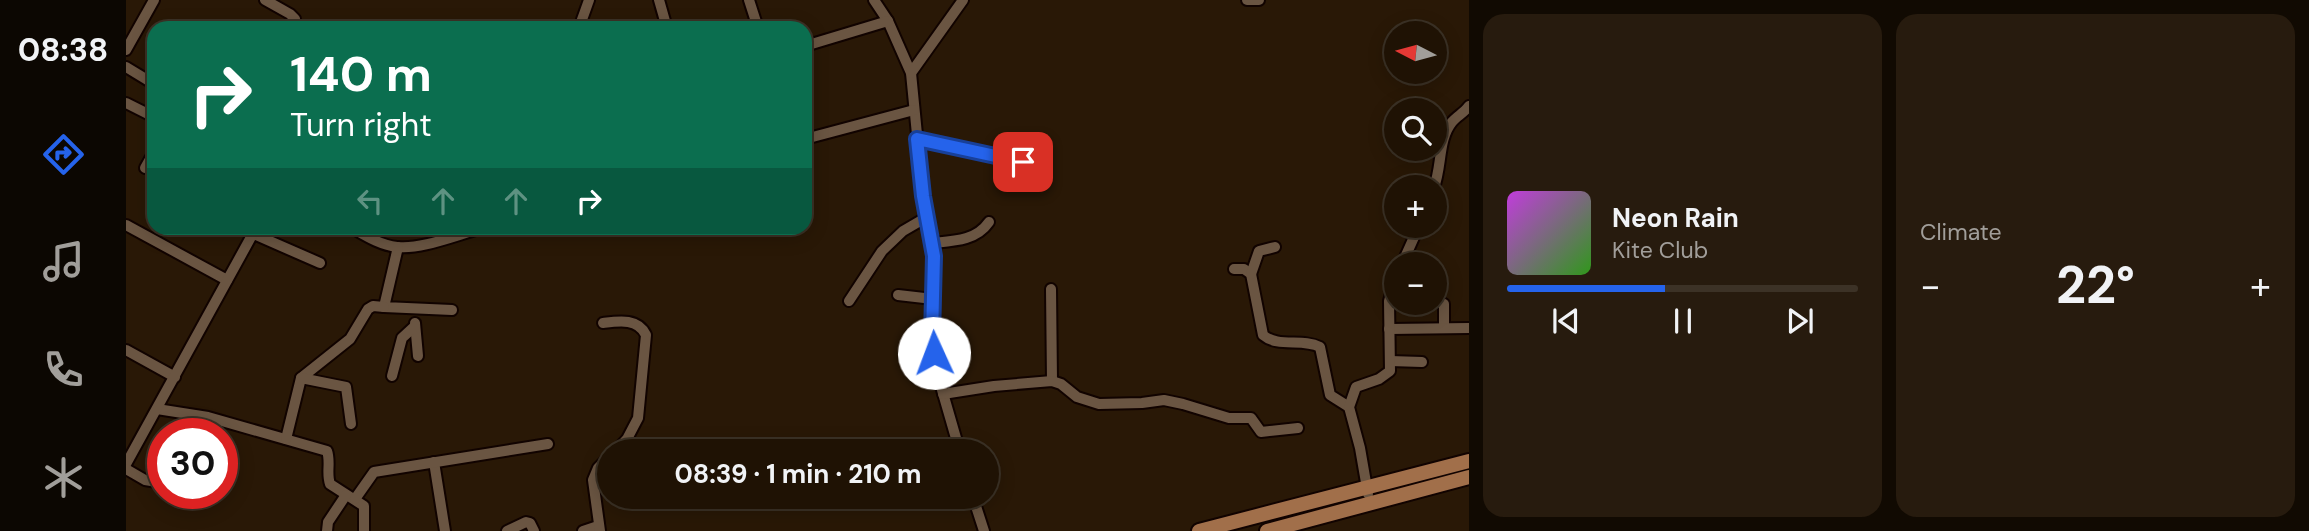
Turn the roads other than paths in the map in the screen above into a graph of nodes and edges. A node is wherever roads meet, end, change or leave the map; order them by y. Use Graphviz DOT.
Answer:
graph roads {
  1 [pos="154,0"];
  2 [pos="265,0"];
  3 [pos="589,0"];
  4 [pos="659,0"];
  5 [pos="749,0"];
  6 [pos="874,0"];
  7 [pos="963,0"];
  8 [pos="1247,0"];
  9 [pos="1259,0"];
  10 [pos="888,20"];
  11 [pos="295,21"];
  12 [pos="582,21"];
  13 [pos="665,21"];
  14 [pos="756,21"];
  15 [pos="812,44"];
  16 [pos="126,50"];
  17 [pos="126,67"];
  18 [pos="911,73"];
  19 [pos="147,79"];
  20 [pos="126,103"];
  21 [pos="1469,106"];
  22 [pos="914,110"];
  23 [pos="147,114"];
  24 [pos="812,137"];
  25 [pos="917,139"];
  26 [pos="1023,162"];
  27 [pos="147,165"];
  28 [pos="145,169"];
  29 [pos="1438,175"];
  30 [pos="927,217"];
  31 [pos="989,222"];
  32 [pos="126,225"];
  33 [pos="252,235"];
  34 [pos="262,235"];
  35 [pos="365,235"];
  36 [pos="457,235"];
  37 [pos="932,243"];
  38 [pos="398,247"];
  39 [pos="1275,247"];
  40 [pos="320,263"];
  41 [pos="1234,269"];
  42 [pos="1251,274"];
  43 [pos="227,280"];
  44 [pos="1051,289"];
  45 [pos="898,295"];
  46 [pos="933,299"];
  47 [pos="849,301"];
  48 [pos="384,307"];
  49 [pos="413,309"];
  50 [pos="453,310"];
  51 [pos="1389,315"];
  52 [pos="1444,315"];
  53 [pos="603,323"];
  54 [pos="415,326"];
  55 [pos="1389,328"];
  56 [pos="1444,328"];
  57 [pos="1469,328"];
  58 [pos="126,350"];
  59 [pos="418,356"];
  60 [pos="1390,361"];
  61 [pos="1422,362"];
  62 [pos="392,376"];
  63 [pos="175,377"];
  64 [pos="301,378"];
  65 [pos="1052,382"];
  66 [pos="943,394"];
  67 [pos="1349,407"];
  68 [pos="158,409"];
  69 [pos="351,424"];
  70 [pos="1298,428"];
  71 [pos="286,439"];
  72 [pos="627,439"];
  73 [pos="956,439"];
  74 [pos="548,444"];
  75 [pos="1469,461"];
  76 [pos="434,462"];
  77 [pos="126,464"];
  78 [pos="126,470"];
  79 [pos="597,470"];
  80 [pos="1469,477"];
  81 [pos="147,480"];
  82 [pos="1366,486"];
  83 [pos="350,497"];
  84 [pos="1370,504"];
  85 [pos="978,509"];
  86 [pos="599,528"];
  87 [pos="327,531"];
  88 [pos="364,531"];
  89 [pos="445,531"];
  90 [pos="507,531"];
  91 [pos="534,531"];
  92 [pos="583,531"];
  93 [pos="984,531"];
  94 [pos="1199,531"];
  95 [pos="1267,531"];
  1 -- 16 [label="street"];
  2 -- 11 [label="street"];
  3 -- 12 [label="street"];
  4 -- 13 [label="street"];
  5 -- 14 [label="street"];
  6 -- 10 [label="street"];
  7 -- 18 [label="street"];
  8 -- 9 [label="street"];
  10 -- 15 [label="street"];
  10 -- 18 [label="street"];
  17 -- 19 [label="street"];
  18 -- 22 [label="street"];
  20 -- 23 [label="street"];
  21 -- 29 [label="street"];
  22 -- 24 [label="street"];
  22 -- 25 [label="street"];
  25 -- 26 [label="street"];
  25 -- 30 [label="street"];
  27 -- 28 [label="street"];
  30 -- 37 [label="street"];
  30 -- 47 [label="street"];
  31 -- 37 [label="street"];
  32 -- 43 [label="street"];
  33 -- 43 [label="street"];
  34 -- 40 [label="street"];
  35 -- 38 [label="street"];
  36 -- 38 [label="street"];
  37 -- 46 [label="street"];
  38 -- 48 [label="street"];
  39 -- 42 [label="street"];
  41 -- 42 [label="street"];
  42 -- 67 [label="street"];
  43 -- 63 [label="street"];
  44 -- 65 [label="street"];
  45 -- 46 [label="street"];
  46 -- 66 [label="street"];
  48 -- 49 [label="street"];
  48 -- 64 [label="street"];
  49 -- 50 [label="street"];
  49 -- 54 [label="street"];
  51 -- 55 [label="street"];
  52 -- 56 [label="street"];
  53 -- 72 [label="street"];
  54 -- 59 [label="street"];
  54 -- 62 [label="street"];
  55 -- 56 [label="street"];
  55 -- 60 [label="street"];
  56 -- 57 [label="street"];
  58 -- 63 [label="street"];
  60 -- 61 [label="street"];
  60 -- 67 [label="street"];
  63 -- 68 [label="street"];
  64 -- 69 [label="street"];
  64 -- 71 [label="street"];
  65 -- 66 [label="street"];
  65 -- 70 [label="street"];
  66 -- 73 [label="street"];
  67 -- 82 [label="street"];
  68 -- 71 [label="street"];
  68 -- 77 [label="street"];
  71 -- 83 [label="street"];
  74 -- 76 [label="street"];
  75 -- 82 [label="main road"];
  76 -- 83 [label="street"];
  76 -- 89 [label="street"];
  78 -- 81 [label="street"];
  79 -- 86 [label="street"];
  80 -- 84 [label="main road"];
  82 -- 84 [label="street"];
  82 -- 94 [label="main road"];
  83 -- 87 [label="street"];
  83 -- 88 [label="street"];
  84 -- 95 [label="main road"];
  85 -- 93 [label="street"];
  86 -- 92 [label="street"];
  90 -- 91 [label="street"];
}
